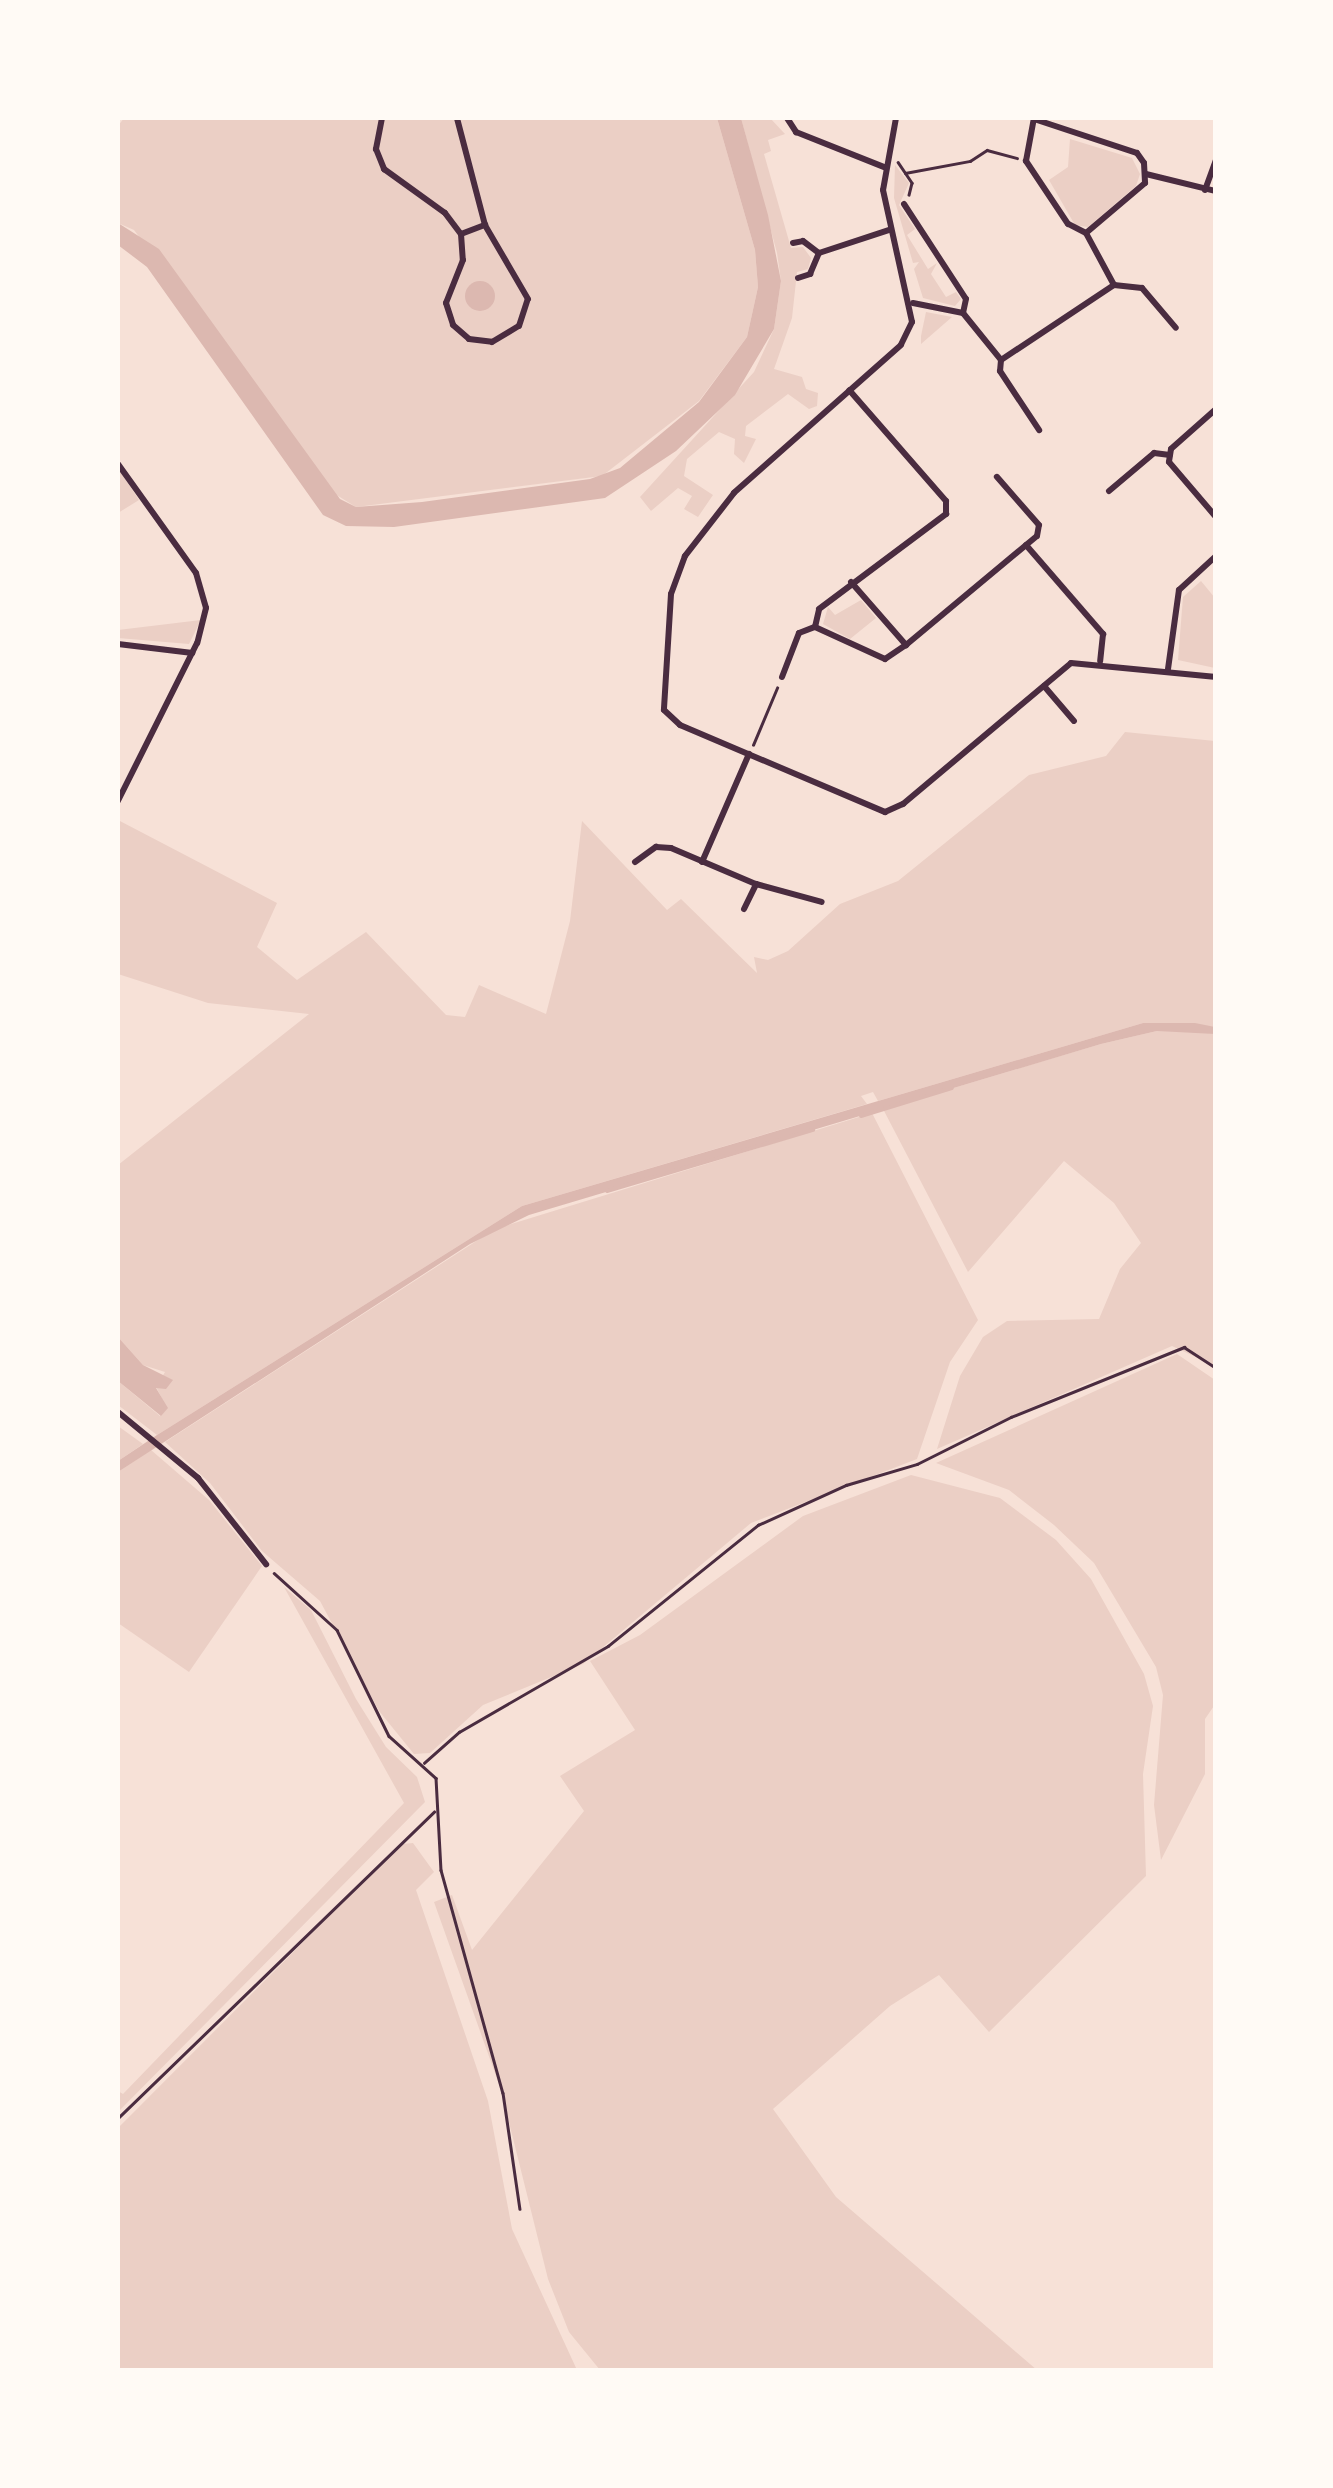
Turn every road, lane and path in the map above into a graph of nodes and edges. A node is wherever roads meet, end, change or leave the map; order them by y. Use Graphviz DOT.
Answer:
graph roads {
  1 [pos="382,118"];
  2 [pos="456,118"];
  3 [pos="788,118"];
  4 [pos="896,118"];
  5 [pos="1034,118"];
  6 [pos="1025,155"];
  7 [pos="1216,160"];
  8 [pos="886,164"];
  9 [pos="905,173"];
  10 [pos="1146,174"];
  11 [pos="1205,190"];
  12 [pos="1216,191"];
  13 [pos="904,204"];
  14 [pos="484,224"];
  15 [pos="889,230"];
  16 [pos="1086,233"];
  17 [pos="461,234"];
  18 [pos="793,242"];
  19 [pos="819,252"];
  20 [pos="798,278"];
  21 [pos="1114,285"];
  22 [pos="913,303"];
  23 [pos="962,313"];
  24 [pos="1176,328"];
  25 [pos="1001,360"];
  26 [pos="849,390"];
  27 [pos="1216,409"];
  28 [pos="1039,430"];
  29 [pos="1170,455"];
  30 [pos="118,464"];
  31 [pos="997,477"];
  32 [pos="1109,491"];
  33 [pos="1216,518"];
  34 [pos="1026,545"];
  35 [pos="1216,556"];
  36 [pos="851,582"];
  37 [pos="815,627"];
  38 [pos="118,644"];
  39 [pos="906,646"];
  40 [pos="192,653"];
  41 [pos="1100,661"];
  42 [pos="1168,669"];
  43 [pos="1216,676"];
  44 [pos="782,677"];
  45 [pos="1044,686"];
  46 [pos="1074,721"];
  47 [pos="749,754"];
  48 [pos="122,782"];
  49 [pos="118,802"];
  50 [pos="635,862"];
  51 [pos="702,862"];
  52 [pos="756,884"];
  53 [pos="822,902"];
  54 [pos="744,909"];
  55 [pos="1216,1368"];
  56 [pos="118,1412"];
  57 [pos="266,1564"];
  58 [pos="424,1763"];
  59 [pos="435,1811"];
  60 [pos="118,2118"];
  61 [pos="520,2209"];
  1 -- 17 [label="street"];
  2 -- 14 [label="street"];
  3 -- 8 [label="street"];
  4 -- 8 [label="street"];
  5 -- 6 [label="street"];
  5 -- 10 [label="street"];
  6 -- 9 [label="path"];
  6 -- 16 [label="street"];
  7 -- 11 [label="street"];
  8 -- 9 [label="path"];
  8 -- 15 [label="street"];
  9 -- 13 [label="path"];
  10 -- 11 [label="street"];
  10 -- 16 [label="street"];
  11 -- 12 [label="street"];
  13 -- 23 [label="street"];
  14 -- 17 [label="street"];
  14 -- 17 [label="street"];
  15 -- 19 [label="street"];
  15 -- 22 [label="street"];
  16 -- 21 [label="street"];
  18 -- 19 [label="street"];
  19 -- 20 [label="street"];
  21 -- 24 [label="street"];
  21 -- 25 [label="street"];
  22 -- 23 [label="street"];
  22 -- 26 [label="street"];
  23 -- 25 [label="street"];
  25 -- 28 [label="street"];
  26 -- 36 [label="street"];
  26 -- 47 [label="street"];
  27 -- 29 [label="street"];
  29 -- 32 [label="street"];
  29 -- 33 [label="street"];
  30 -- 40 [label="street"];
  31 -- 34 [label="street"];
  34 -- 39 [label="street"];
  34 -- 41 [label="street"];
  35 -- 42 [label="street"];
  36 -- 37 [label="street"];
  36 -- 39 [label="street"];
  37 -- 39 [label="street"];
  37 -- 44 [label="street"];
  38 -- 40 [label="street"];
  40 -- 48 [label="street"];
  41 -- 42 [label="street"];
  41 -- 45 [label="street"];
  42 -- 43 [label="street"];
  44 -- 47 [label="path"];
  45 -- 46 [label="street"];
  45 -- 47 [label="street"];
  47 -- 51 [label="street"];
  48 -- 49 [label="street"];
  50 -- 51 [label="street"];
  51 -- 52 [label="street"];
  52 -- 53 [label="street"];
  52 -- 54 [label="street"];
  55 -- 58 [label="path"];
  56 -- 57 [label="street"];
  57 -- 58 [label="path"];
  58 -- 59 [label="path"];
  59 -- 60 [label="path"];
  59 -- 61 [label="path"];
}
